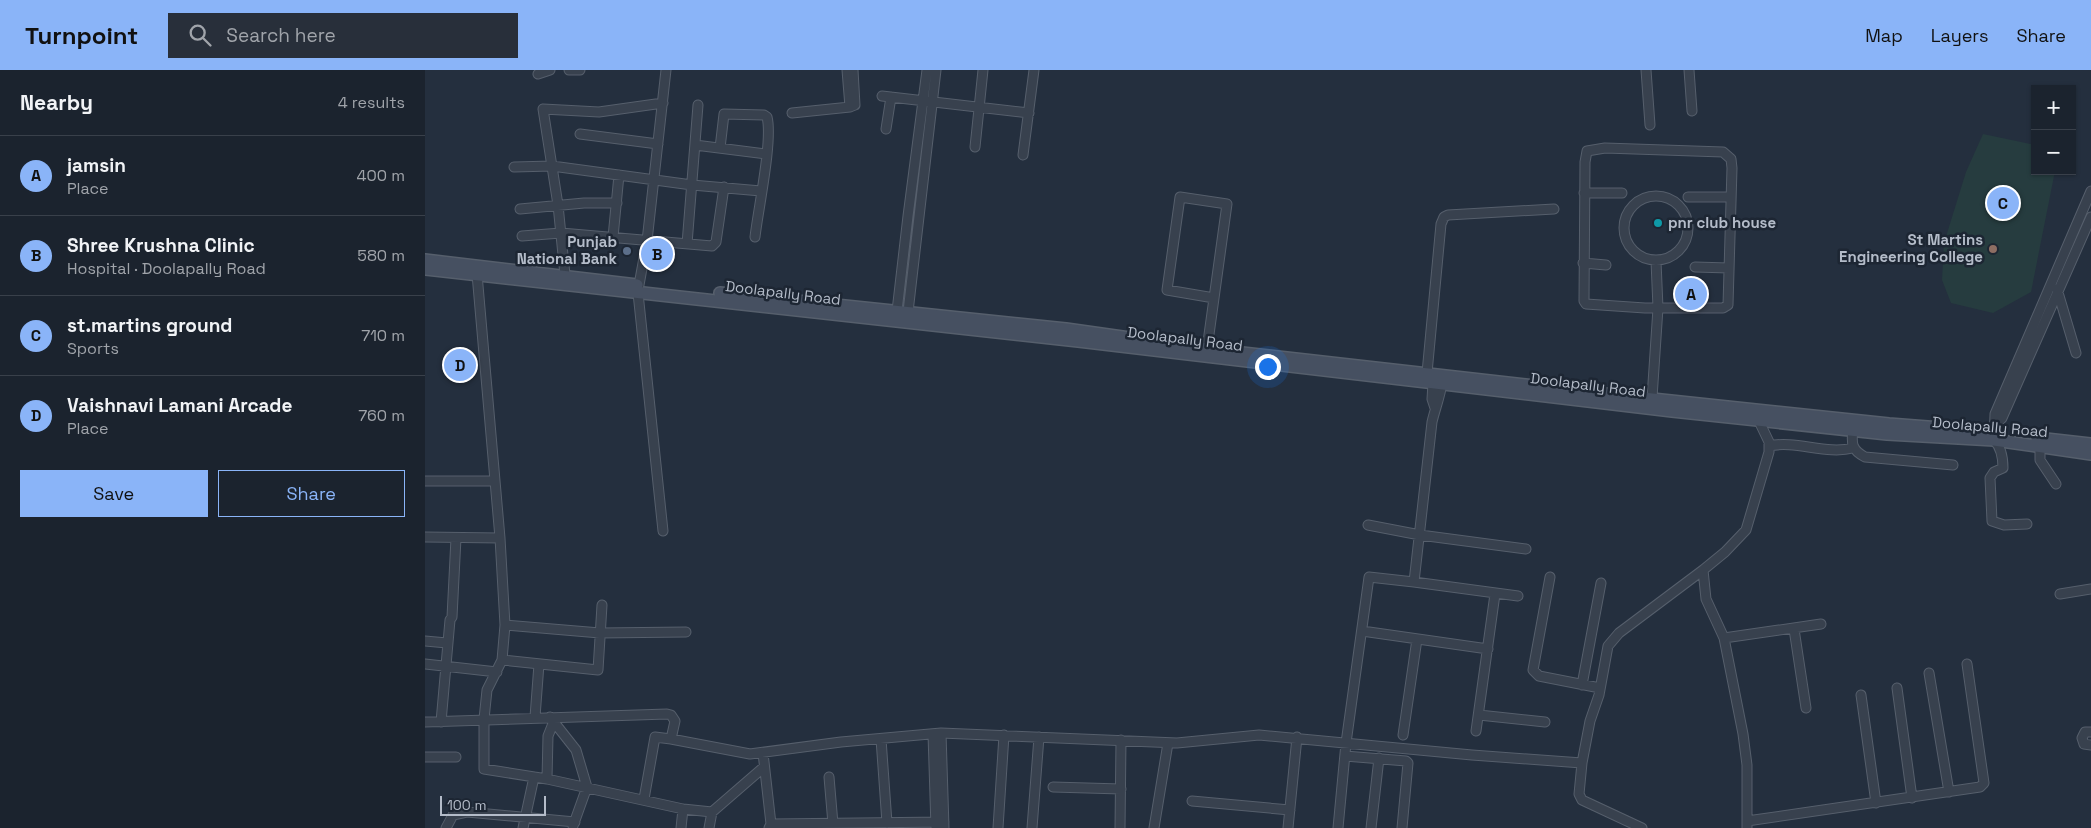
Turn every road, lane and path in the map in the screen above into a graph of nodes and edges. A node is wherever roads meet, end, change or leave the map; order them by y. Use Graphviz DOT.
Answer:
graph roads {
  1 [pos="549,70"];
  2 [pos="569,70"];
  3 [pos="581,70"];
  4 [pos="666,70"];
  5 [pos="847,70"];
  6 [pos="853,70"];
  7 [pos="927,70"];
  8 [pos="936,70"];
  9 [pos="983,70"];
  10 [pos="1034,70"];
  11 [pos="1646,70"];
  12 [pos="1689,70"];
  13 [pos="538,74"];
  14 [pos="929,100"];
  15 [pos="663,103"];
  16 [pos="698,106"];
  17 [pos="850,107"];
  18 [pos="980,107"];
  19 [pos="1692,112"];
  20 [pos="792,113"];
  21 [pos="1029,113"];
  22 [pos="1650,125"];
  23 [pos="886,129"];
  24 [pos="580,134"];
  25 [pos="658,144"];
  26 [pos="695,145"];
  27 [pos="975,147"];
  28 [pos="720,148"];
  29 [pos="917,151"];
  30 [pos="927,152"];
  31 [pos="767,154"];
  32 [pos="1023,156"];
  33 [pos="552,166"];
  34 [pos="514,168"];
  35 [pos="619,175"];
  36 [pos="653,180"];
  37 [pos="692,185"];
  38 [pos="724,187"];
  39 [pos="761,191"];
  40 [pos="2091,191"];
  41 [pos="1584,193"];
  42 [pos="1623,193"];
  43 [pos="1687,197"];
  44 [pos="1731,198"];
  45 [pos="617,203"];
  46 [pos="558,205"];
  47 [pos="520,209"];
  48 [pos="1554,209"];
  49 [pos="2091,217"];
  50 [pos="561,233"];
  51 [pos="522,236"];
  52 [pos="613,237"];
  53 [pos="755,237"];
  54 [pos="905,238"];
  55 [pos="917,239"];
  56 [pos="647,241"];
  57 [pos="687,244"];
  58 [pos="425,260"];
  59 [pos="1656,261"];
  60 [pos="1583,263"];
  61 [pos="1607,265"];
  62 [pos="1695,267"];
  63 [pos="1729,268"];
  64 [pos="425,269"];
  65 [pos="477,274"];
  66 [pos="565,275"];
  67 [pos="2055,285"];
  68 [pos="639,289"];
  69 [pos="1213,298"];
  70 [pos="1658,308"];
  71 [pos="903,312"];
  72 [pos="979,325"];
  73 [pos="1207,349"];
  74 [pos="2076,353"];
  75 [pos="1434,380"];
  76 [pos="1652,398"];
  77 [pos="1629,400"];
  78 [pos="1758,419"];
  79 [pos="1824,422"];
  80 [pos="1853,430"];
  81 [pos="1995,432"];
  82 [pos="2091,444"];
  83 [pos="2040,445"];
  84 [pos="1769,446"];
  85 [pos="1853,448"];
  86 [pos="2091,454"];
  87 [pos="1953,465"];
  88 [pos="425,481"];
  89 [pos="495,481"];
  90 [pos="2056,484"];
  91 [pos="2027,524"];
  92 [pos="1367,525"];
  93 [pos="663,531"];
  94 [pos="1421,536"];
  95 [pos="425,538"];
  96 [pos="456,538"];
  97 [pos="500,538"];
  98 [pos="1526,549"];
  99 [pos="1703,570"];
  100 [pos="1550,576"];
  101 [pos="1414,582"];
  102 [pos="1601,583"];
  103 [pos="2091,589"];
  104 [pos="1495,594"];
  105 [pos="2060,594"];
  106 [pos="1518,596"];
  107 [pos="602,605"];
  108 [pos="1821,624"];
  109 [pos="505,625"];
  110 [pos="1794,629"];
  111 [pos="1362,631"];
  112 [pos="686,632"];
  113 [pos="600,633"];
  114 [pos="1724,638"];
  115 [pos="1417,639"];
  116 [pos="425,640"];
  117 [pos="447,643"];
  118 [pos="1488,649"];
  119 [pos="502,660"];
  120 [pos="425,664"];
  121 [pos="539,664"];
  122 [pos="1967,664"];
  123 [pos="445,665"];
  124 [pos="497,672"];
  125 [pos="1929,673"];
  126 [pos="1582,685"];
  127 [pos="1600,688"];
  128 [pos="1897,688"];
  129 [pos="1861,695"];
  130 [pos="1806,708"];
  131 [pos="1479,714"];
  132 [pos="535,717"];
  133 [pos="484,719"];
  134 [pos="552,719"];
  135 [pos="425,722"];
  136 [pos="441,722"];
  137 [pos="1545,722"];
  138 [pos="1476,731"];
  139 [pos="2091,732"];
  140 [pos="937,734"];
  141 [pos="1004,735"];
  142 [pos="1403,735"];
  143 [pos="1039,736"];
  144 [pos="881,738"];
  145 [pos="1297,738"];
  146 [pos="671,739"];
  147 [pos="1121,740"];
  148 [pos="1168,742"];
  149 [pos="1346,743"];
  150 [pos="2091,745"];
  151 [pos="763,753"];
  152 [pos="1345,756"];
  153 [pos="425,757"];
  154 [pos="456,757"];
  155 [pos="1379,758"];
  156 [pos="1582,763"];
  157 [pos="764,767"];
  158 [pos="534,777"];
  159 [pos="829,777"];
  160 [pos="547,779"];
  161 [pos="587,787"];
  162 [pos="1053,787"];
  163 [pos="1121,789"];
  164 [pos="1949,792"];
  165 [pos="1912,798"];
  166 [pos="644,799"];
  167 [pos="1192,801"];
  168 [pos="1876,803"];
  169 [pos="683,808"];
  170 [pos="1290,810"];
  171 [pos="712,812"];
  172 [pos="525,818"];
  173 [pos="887,823"];
  174 [pos="833,824"];
  175 [pos="574,825"];
  176 [pos="940,825"];
  177 [pos="1747,825"];
  178 [pos="770,826"];
  179 [pos="809,826"];
  180 [pos="782,827"];
  181 [pos="446,828"];
  182 [pos="523,828"];
  183 [pos="681,828"];
  184 [pos="709,828"];
  185 [pos="998,828"];
  186 [pos="1032,828"];
  187 [pos="1120,828"];
  188 [pos="1154,828"];
  189 [pos="1289,828"];
  190 [pos="1338,828"];
  191 [pos="1371,828"];
  192 [pos="1402,828"];
  193 [pos="1642,828"];
  1 -- 13 [label="street"];
  2 -- 3 [label="street"];
  4 -- 15 [label="street"];
  5 -- 17 [label="street"];
  6 -- 17 [label="street"];
  7 -- 14 [label="street"];
  8 -- 14 [label="street"];
  9 -- 18 [label="street"];
  10 -- 21 [label="street"];
  11 -- 22 [label="street"];
  12 -- 19 [label="street"];
  14 -- 18 [label="street"];
  14 -- 23 [label="street"];
  14 -- 29 [label="street"];
  14 -- 30 [label="street"];
  15 -- 25 [label="street"];
  15 -- 33 [label="street"];
  16 -- 26 [label="street"];
  17 -- 20 [label="street"];
  18 -- 21 [label="street"];
  18 -- 27 [label="street"];
  21 -- 32 [label="street"];
  24 -- 25 [label="street"];
  25 -- 36 [label="street"];
  26 -- 28 [label="street"];
  26 -- 37 [label="street"];
  28 -- 31 [label="street"];
  28 -- 31 [label="street"];
  29 -- 30 [label="street"];
  29 -- 54 [label="street"];
  30 -- 55 [label="street"];
  31 -- 39 [label="street"];
  33 -- 34 [label="street"];
  33 -- 35 [label="street"];
  33 -- 46 [label="street"];
  35 -- 36 [label="street"];
  35 -- 45 [label="street"];
  36 -- 37 [label="street"];
  36 -- 56 [label="street"];
  37 -- 38 [label="street"];
  37 -- 57 [label="street"];
  38 -- 39 [label="street"];
  38 -- 57 [label="street"];
  39 -- 53 [label="street"];
  40 -- 67 [label="street"];
  41 -- 42 [label="street"];
  41 -- 44 [label="street"];
  41 -- 60 [label="street"];
  43 -- 44 [label="street"];
  44 -- 63 [label="street"];
  45 -- 46 [label="street"];
  45 -- 52 [label="street"];
  46 -- 47 [label="street"];
  46 -- 50 [label="street"];
  48 -- 75 [label="street"];
  49 -- 67 [label="street"];
  50 -- 51 [label="street"];
  50 -- 52 [label="street"];
  50 -- 66 [label="street"];
  52 -- 56 [label="street"];
  54 -- 55 [label="street"];
  54 -- 71 [label="street"];
  55 -- 71 [label="street"];
  56 -- 57 [label="street"];
  56 -- 68 [label="street"];
  58 -- 66 [label="main road, Doolapally Road"];
  59 -- 59 [label="street"];
  59 -- 70 [label="street"];
  60 -- 61 [label="street"];
  60 -- 70 [label="street"];
  62 -- 63 [label="street"];
  63 -- 70 [label="street"];
  64 -- 65 [label="main road, Doolapally Road"];
  65 -- 68 [label="main road, Doolapally Road"];
  65 -- 89 [label="street"];
  66 -- 68 [label="main road, Doolapally Road"];
  67 -- 74 [label="street"];
  67 -- 81 [label="street"];
  68 -- 71 [label="main road, Doolapally Road"];
  68 -- 72 [label="main road, Doolapally Road"];
  68 -- 93 [label="street"];
  69 -- 69 [label="street"];
  69 -- 73 [label="street"];
  70 -- 76 [label="street"];
  71 -- 72 [label="main road, Doolapally Road"];
  72 -- 73 [label="main road, Doolapally Road"];
  72 -- 75 [label="main road, Doolapally Road"];
  73 -- 75 [label="main road, Doolapally Road"];
  75 -- 77 [label="main road, Doolapally Road"];
  75 -- 77 [label="main road"];
  75 -- 94 [label="street"];
  76 -- 77 [label="main road"];
  76 -- 79 [label="main road"];
  77 -- 78 [label="main road, Doolapally Road"];
  78 -- 79 [label="main road, Doolapally Road"];
  78 -- 84 [label="street"];
  79 -- 80 [label="main road, Doolapally Road"];
  79 -- 81 [label="main road"];
  80 -- 81 [label="main road, Doolapally Road"];
  80 -- 85 [label="street"];
  81 -- 82 [label="main road"];
  81 -- 83 [label="main road, Doolapally Road"];
  81 -- 91 [label="street"];
  83 -- 86 [label="main road, Doolapally Road"];
  83 -- 90 [label="street"];
  84 -- 85 [label="street"];
  84 -- 99 [label="street"];
  85 -- 87 [label="street"];
  88 -- 89 [label="street"];
  89 -- 97 [label="street"];
  92 -- 94 [label="street"];
  94 -- 98 [label="street"];
  94 -- 101 [label="street"];
  95 -- 96 [label="street"];
  96 -- 97 [label="street"];
  96 -- 117 [label="street"];
  97 -- 109 [label="street"];
  99 -- 114 [label="street"];
  99 -- 127 [label="street"];
  100 -- 126 [label="street"];
  101 -- 104 [label="street"];
  101 -- 111 [label="street"];
  102 -- 126 [label="street"];
  103 -- 105 [label="street"];
  104 -- 106 [label="street"];
  104 -- 118 [label="street"];
  107 -- 113 [label="street"];
  108 -- 110 [label="street"];
  109 -- 113 [label="street"];
  109 -- 119 [label="street"];
  110 -- 114 [label="street"];
  110 -- 130 [label="street"];
  111 -- 115 [label="street"];
  111 -- 149 [label="street"];
  112 -- 113 [label="street"];
  113 -- 121 [label="street"];
  114 -- 177 [label="street"];
  115 -- 118 [label="street"];
  115 -- 142 [label="street"];
  116 -- 117 [label="street"];
  117 -- 123 [label="street"];
  118 -- 131 [label="street"];
  119 -- 121 [label="street"];
  119 -- 124 [label="street"];
  120 -- 123 [label="street"];
  121 -- 132 [label="street"];
  122 -- 164 [label="street"];
  123 -- 124 [label="street"];
  123 -- 136 [label="street"];
  124 -- 133 [label="street"];
  125 -- 164 [label="street"];
  126 -- 127 [label="street"];
  127 -- 156 [label="street"];
  128 -- 165 [label="street"];
  129 -- 168 [label="street"];
  131 -- 137 [label="street"];
  131 -- 138 [label="street"];
  132 -- 133 [label="street"];
  132 -- 134 [label="street"];
  133 -- 136 [label="street"];
  133 -- 158 [label="street"];
  134 -- 146 [label="street"];
  134 -- 160 [label="street"];
  134 -- 161 [label="street"];
  135 -- 136 [label="street"];
  139 -- 150 [label="street"];
  140 -- 141 [label="street"];
  140 -- 144 [label="street"];
  140 -- 176 [label="street"];
  141 -- 143 [label="street"];
  141 -- 185 [label="street"];
  143 -- 147 [label="street"];
  143 -- 186 [label="street"];
  144 -- 151 [label="street"];
  144 -- 173 [label="street"];
  145 -- 148 [label="street"];
  145 -- 149 [label="street"];
  145 -- 170 [label="street"];
  146 -- 151 [label="street"];
  146 -- 166 [label="street"];
  147 -- 148 [label="street"];
  147 -- 163 [label="street"];
  148 -- 188 [label="street"];
  149 -- 152 [label="street"];
  149 -- 156 [label="street"];
  151 -- 157 [label="street"];
  152 -- 155 [label="street"];
  152 -- 190 [label="street"];
  153 -- 154 [label="street"];
  155 -- 191 [label="street"];
  155 -- 192 [label="street"];
  156 -- 193 [label="street"];
  157 -- 171 [label="street"];
  157 -- 178 [label="street"];
  158 -- 160 [label="street"];
  158 -- 172 [label="street"];
  159 -- 174 [label="street"];
  160 -- 161 [label="street"];
  161 -- 166 [label="street"];
  161 -- 175 [label="street"];
  162 -- 163 [label="street"];
  163 -- 187 [label="street"];
  164 -- 165 [label="street"];
  165 -- 168 [label="street"];
  166 -- 169 [label="street"];
  167 -- 170 [label="street"];
  168 -- 177 [label="street"];
  169 -- 171 [label="street"];
  169 -- 183 [label="street"];
  170 -- 189 [label="street"];
  171 -- 184 [label="street"];
  172 -- 175 [label="street"];
  172 -- 181 [label="street"];
  172 -- 182 [label="street"];
  173 -- 174 [label="street"];
  173 -- 176 [label="street"];
  174 -- 179 [label="street"];
  178 -- 180 [label="street"];
  179 -- 180 [label="street"];
}
